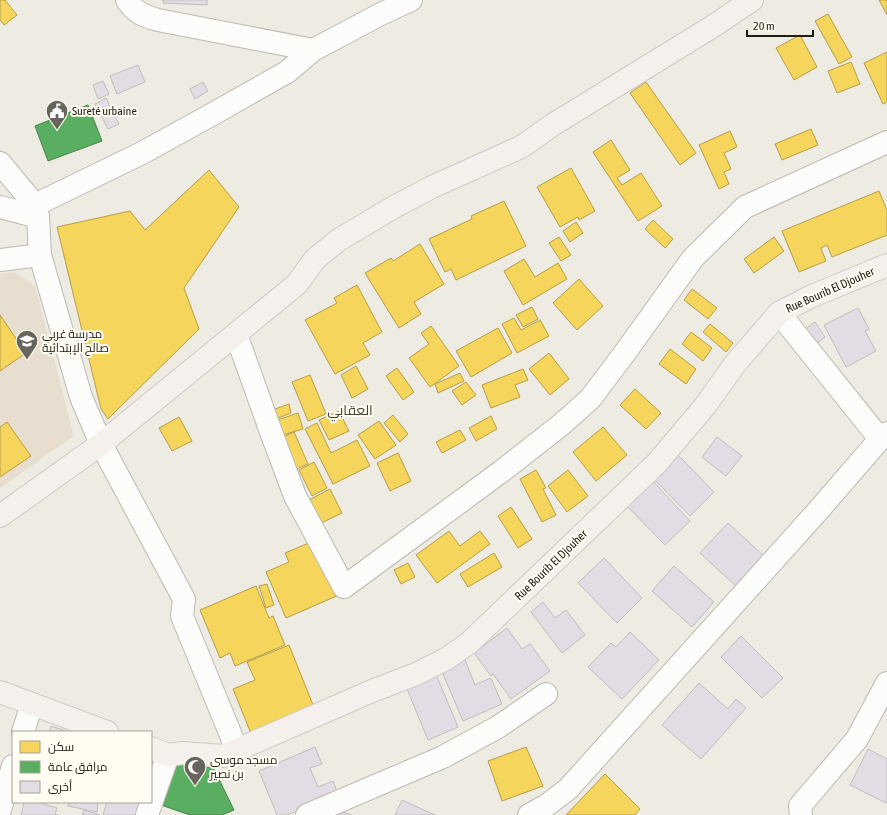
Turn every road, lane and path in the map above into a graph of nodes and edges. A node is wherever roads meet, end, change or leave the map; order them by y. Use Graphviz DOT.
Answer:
graph roads {
  1 [pos="127,0"];
  2 [pos="411,0"];
  3 [pos="752,0"];
  4 [pos="313,50"];
  5 [pos="887,142"];
  6 [pos="0,163"];
  7 [pos="0,207"];
  8 [pos="37,211"];
  9 [pos="40,255"];
  10 [pos="0,260"];
  11 [pos="887,265"];
  12 [pos="779,313"];
  13 [pos="236,334"];
  14 [pos="884,436"];
  15 [pos="101,444"];
  16 [pos="0,516"];
  17 [pos="887,682"];
  18 [pos="0,692"];
  19 [pos="546,694"];
  20 [pos="32,704"];
  21 [pos="23,731"];
  22 [pos="105,731"];
  23 [pos="237,750"];
  24 [pos="160,751"];
  25 [pos="12,769"];
  26 [pos="152,790"];
  27 [pos="149,803"];
  28 [pos="0,810"];
  29 [pos="147,815"];
  30 [pos="307,815"];
  31 [pos="529,815"];
  32 [pos="801,815"];
  1 -- 4 [label="street"];
  2 -- 4 [label="street"];
  3 -- 13 [label="main road"];
  4 -- 8 [label="street"];
  5 -- 13 [label="street"];
  6 -- 8 [label="street"];
  7 -- 8 [label="street"];
  8 -- 9 [label="street"];
  9 -- 10 [label="street"];
  9 -- 15 [label="street"];
  11 -- 12 [label="main road, Rue Bourib El Djouher"];
  12 -- 14 [label="street"];
  12 -- 23 [label="main road, Rue Bourib El Djouher"];
  13 -- 15 [label="main road"];
  14 -- 31 [label="street"];
  15 -- 16 [label="main road"];
  15 -- 23 [label="street"];
  17 -- 32 [label="street"];
  18 -- 20 [label="main road"];
  19 -- 30 [label="street"];
  20 -- 21 [label="street"];
  20 -- 22 [label="main road"];
  23 -- 24 [label="main road, Rue Bourib El Djouher"];
  24 -- 26 [label="street"];
  25 -- 28 [label="street"];
  27 -- 29 [label="street"];
}
